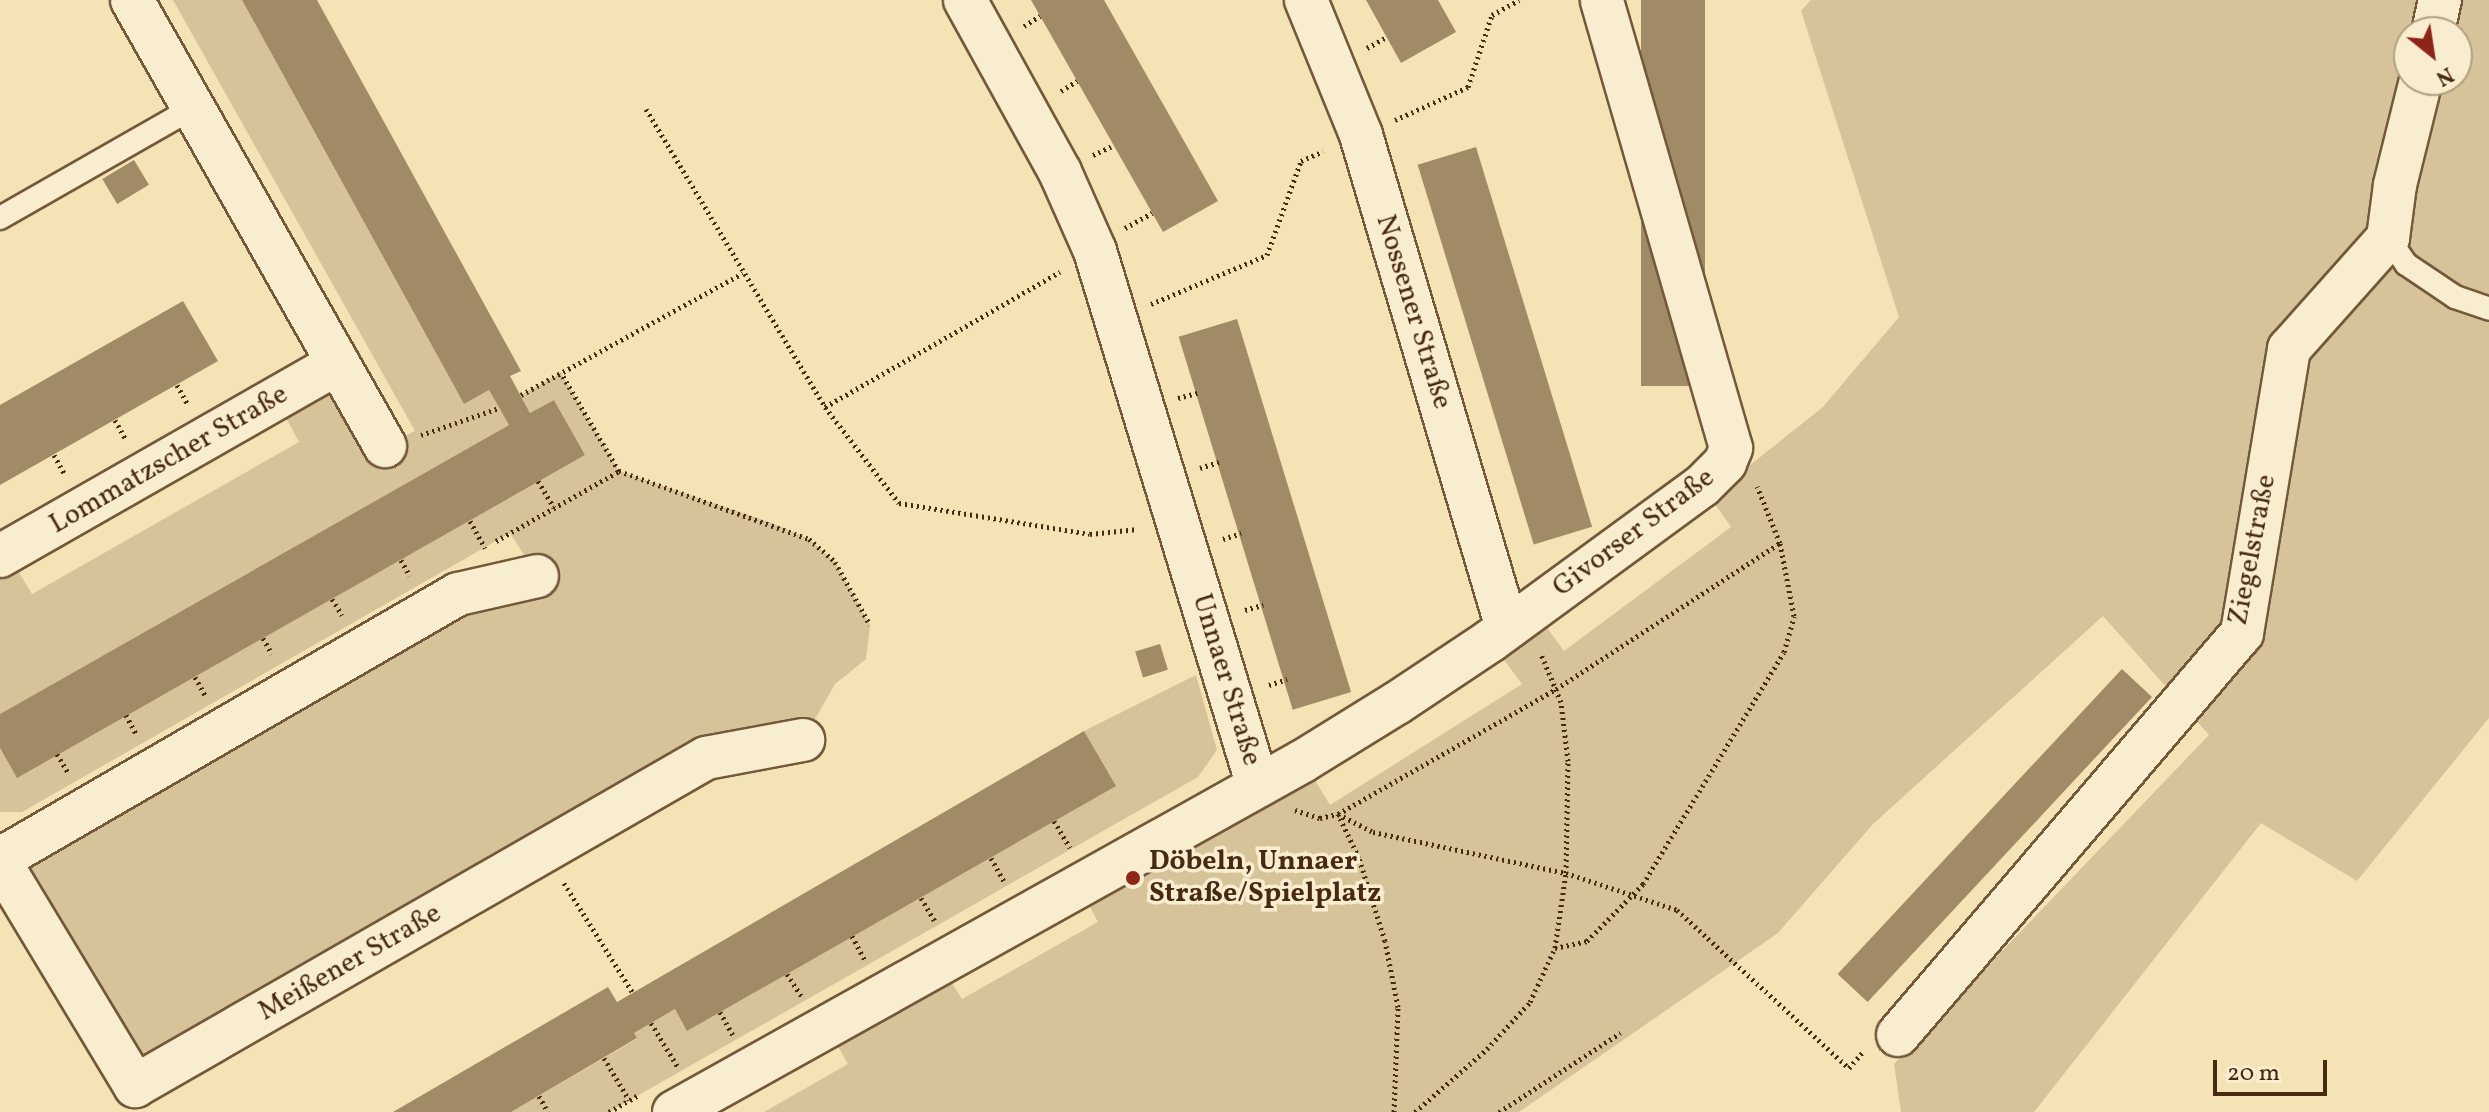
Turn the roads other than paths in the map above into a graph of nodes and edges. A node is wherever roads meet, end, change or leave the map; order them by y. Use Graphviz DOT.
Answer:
graph roads {
  1 [pos="132,0"];
  2 [pos="965,0"];
  3 [pos="1306,0"];
  4 [pos="1602,0"];
  5 [pos="2417,96"];
  6 [pos="193,108"];
  7 [pos="0,218"];
  8 [pos="2388,238"];
  9 [pos="2489,309"];
  10 [pos="338,363"];
  11 [pos="385,446"];
  12 [pos="0,556"];
  13 [pos="537,576"];
  14 [pos="1514,623"];
  15 [pos="803,740"];
  16 [pos="1258,786"];
  17 [pos="0,860"];
  18 [pos="1898,1035"];
  19 [pos="674,1112"];
  1 -- 6 [label="street"];
  2 -- 16 [label="street, Unnaer Straße"];
  3 -- 14 [label="street, Nossener Straße"];
  4 -- 14 [label="street, Givorser Straße"];
  5 -- 8 [label="street"];
  6 -- 7 [label="lane"];
  6 -- 10 [label="street"];
  8 -- 9 [label="lane"];
  8 -- 18 [label="street, Ziegelstraße"];
  10 -- 11 [label="street"];
  10 -- 12 [label="street, Lommatzscher Straße"];
  13 -- 17 [label="street, Meißener Straße"];
  14 -- 16 [label="street, Givorser Straße"];
  15 -- 17 [label="street, Meißener Straße"];
  16 -- 19 [label="street, Unnaer Straße"];
}
